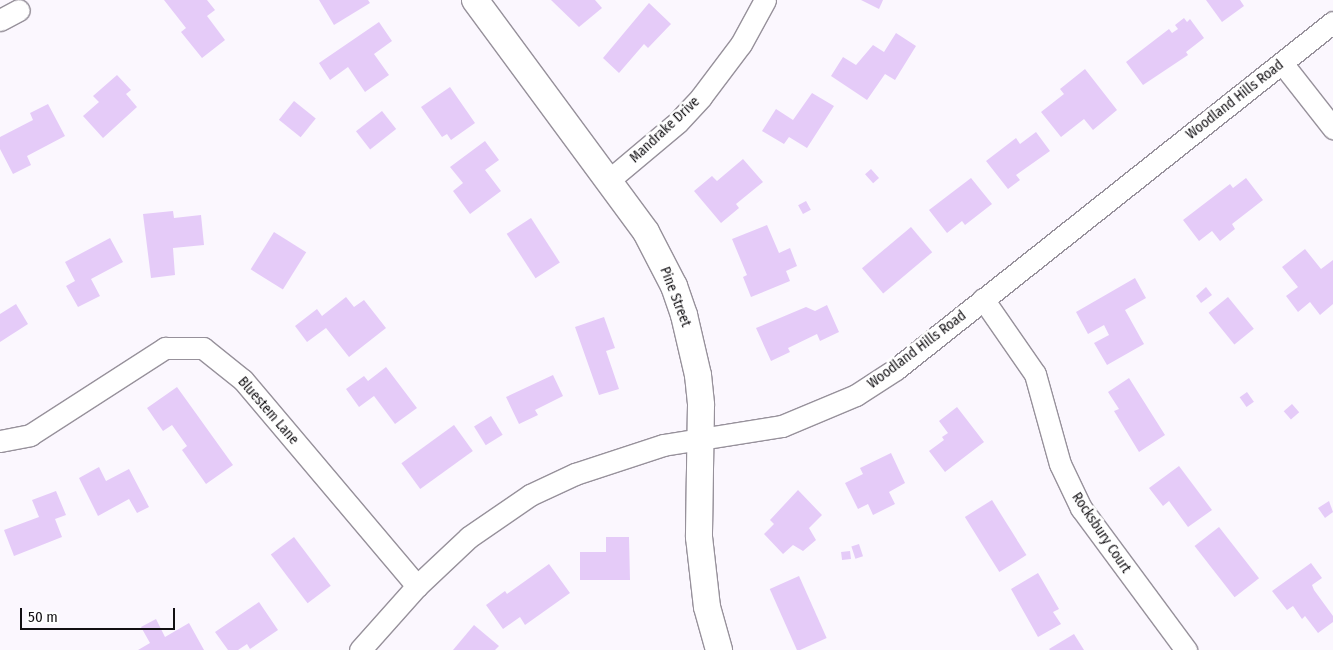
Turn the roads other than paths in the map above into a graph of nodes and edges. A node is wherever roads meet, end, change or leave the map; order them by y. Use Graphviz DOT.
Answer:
graph roads {
  1 [pos="475,0"];
  2 [pos="765,0"];
  3 [pos="19,10"];
  4 [pos="0,20"];
  5 [pos="1333,22"];
  6 [pos="1282,63"];
  7 [pos="1333,128"];
  8 [pos="609,180"];
  9 [pos="983,299"];
  10 [pos="701,440"];
  11 [pos="0,441"];
  12 [pos="417,586"];
  13 [pos="360,650"];
  14 [pos="720,650"];
  15 [pos="1186,650"];
  1 -- 8 [label="street, Pine Street"];
  2 -- 8 [label="street, Mandrake Drive"];
  3 -- 4 [label="street"];
  5 -- 6 [label="street, Woodland Hills Road"];
  6 -- 7 [label="street"];
  6 -- 9 [label="street, Woodland Hills Road"];
  8 -- 10 [label="street, Pine Street"];
  9 -- 10 [label="street, Woodland Hills Road"];
  9 -- 15 [label="street, Rocksbury Court"];
  10 -- 12 [label="street, Woodland Hills Road"];
  10 -- 14 [label="street, Pine Street"];
  11 -- 12 [label="street, Bluestem Lane"];
  12 -- 13 [label="street, Woodland Hills Road"];
}
